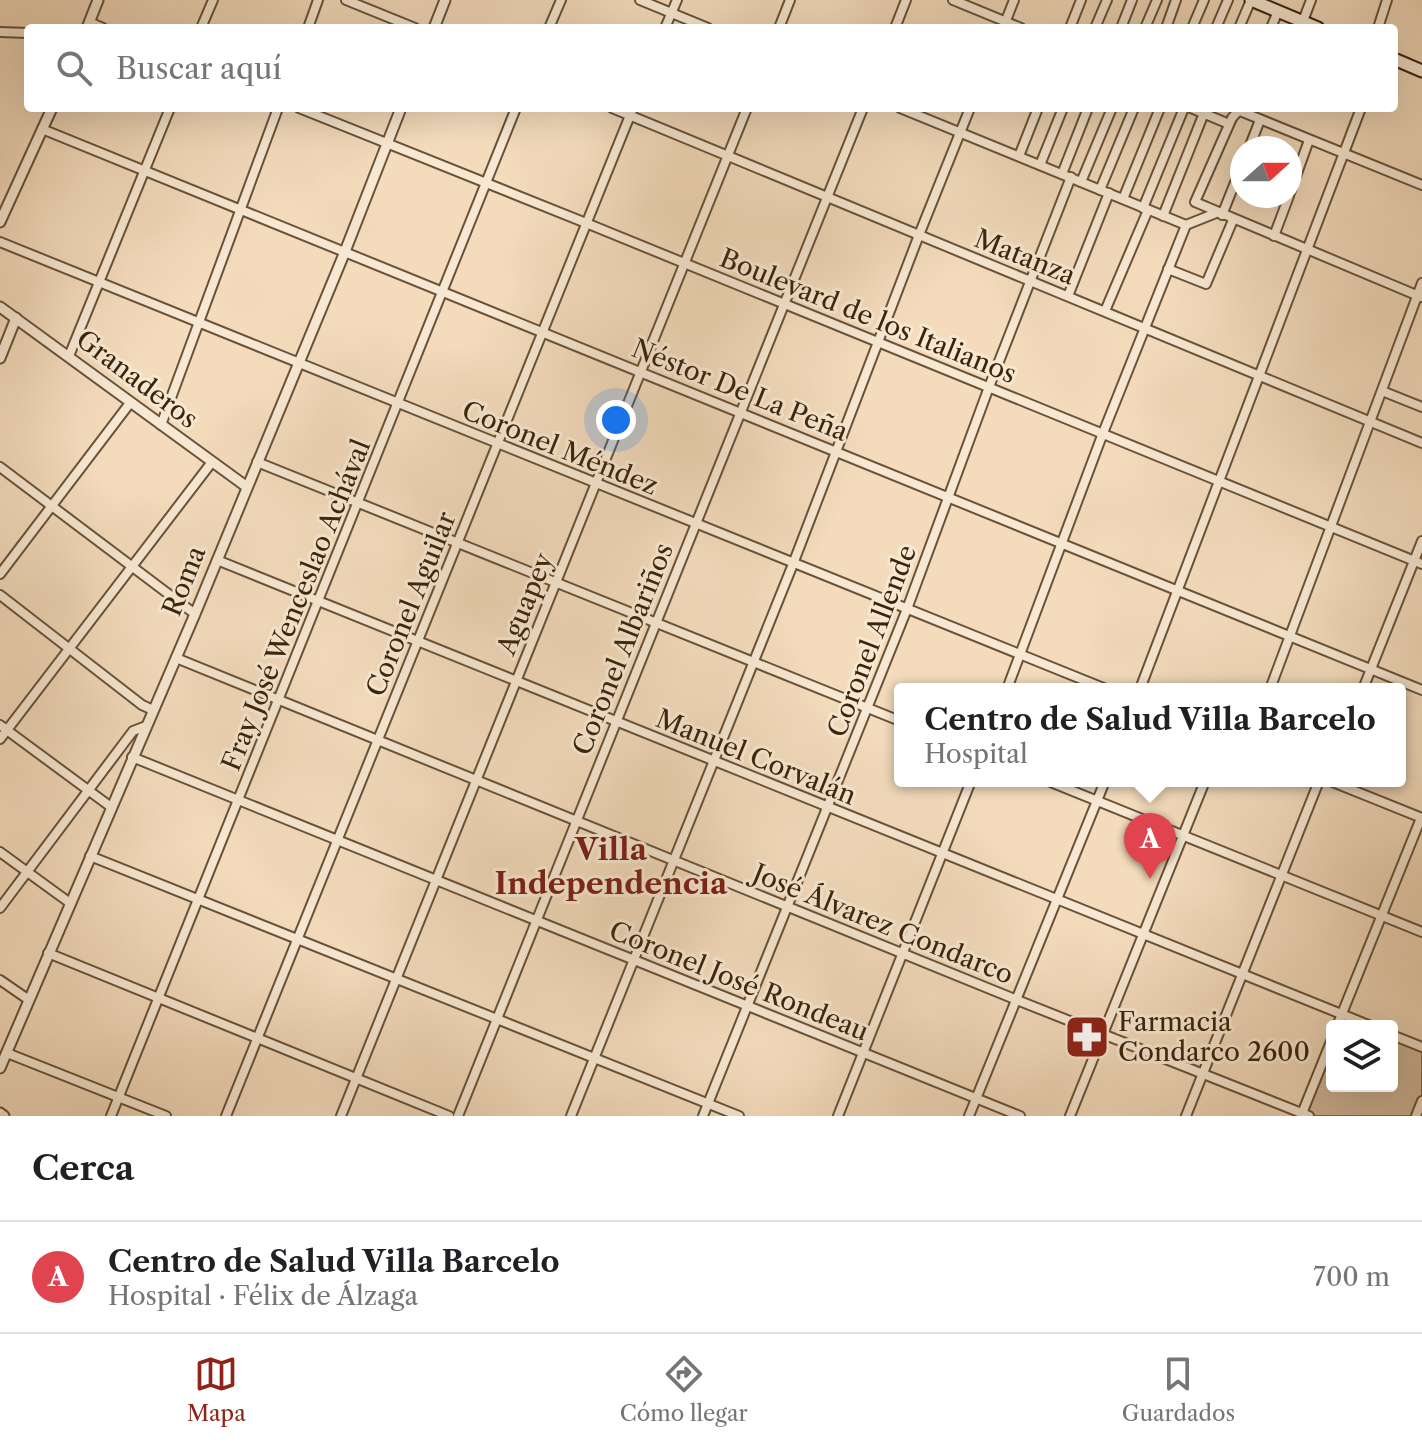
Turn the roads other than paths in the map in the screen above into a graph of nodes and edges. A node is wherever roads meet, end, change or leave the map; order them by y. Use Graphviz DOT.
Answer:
graph roads {
  1 [pos="98,0"];
  2 [pos="213,0"];
  3 [pos="318,0"];
  4 [pos="346,0"];
  5 [pos="445,0"];
  6 [pos="561,0"];
  7 [pos="640,0"];
  8 [pos="677,0"];
  9 [pos="790,0"];
  10 [pos="906,0"];
  11 [pos="953,0"];
  12 [pos="1014,0"];
  13 [pos="1081,0"];
  14 [pos="1107,0"];
  15 [pos="1132,0"];
  16 [pos="1157,0"];
  17 [pos="1176,0"];
  18 [pos="1204,0"];
  19 [pos="1228,0"];
  20 [pos="1251,0"];
  21 [pos="1311,0"];
  22 [pos="1387,0"];
  23 [pos="1278,11"];
  24 [pos="671,13"];
  25 [pos="1303,21"];
  26 [pos="88,24"];
  27 [pos="203,24"];
  28 [pos="309,24"];
  29 [pos="405,24"];
  30 [pos="436,24"];
  31 [pos="551,24"];
  32 [pos="667,24"];
  33 [pos="698,24"];
  34 [pos="781,24"];
  35 [pos="897,24"];
  36 [pos="1002,24"];
  37 [pos="1004,24"];
  38 [pos="1072,24"];
  39 [pos="1097,24"];
  40 [pos="1123,24"];
  41 [pos="1147,24"];
  42 [pos="1167,24"];
  43 [pos="1194,24"];
  44 [pos="1218,24"];
  45 [pos="1241,24"];
  46 [pos="1273,24"];
  47 [pos="1309,24"];
  48 [pos="1379,24"];
  49 [pos="0,32"];
  50 [pos="24,33"];
  51 [pos="1398,61"];
  52 [pos="1422,71"];
  53 [pos="50,112"];
  54 [pos="168,112"];
  55 [pos="277,112"];
  56 [pos="309,112"];
  57 [pos="399,112"];
  58 [pos="514,112"];
  59 [pos="631,112"];
  60 [pos="745,112"];
  61 [pos="861,112"];
  62 [pos="910,112"];
  63 [pos="968,112"];
  64 [pos="1036,112"];
  65 [pos="1061,112"];
  66 [pos="1087,112"];
  67 [pos="1110,112"];
  68 [pos="1133,112"];
  69 [pos="1158,112"];
  70 [pos="1182,112"];
  71 [pos="1205,112"];
  72 [pos="1207,112"];
  73 [pos="1238,112"];
  74 [pos="1244,112"];
  75 [pos="1360,112"];
  76 [pos="1260,120"];
  77 [pos="1229,124"];
  78 [pos="42,129"];
  79 [pos="961,132"];
  80 [pos="1254,136"];
  81 [pos="1309,140"];
  82 [pos="387,143"];
  83 [pos="1344,154"];
  84 [pos="727,156"];
  85 [pos="1019,156"];
  86 [pos="1302,159"];
  87 [pos="1040,165"];
  88 [pos="144,172"];
  89 [pos="1066,176"];
  90 [pos="1081,182"];
  91 [pos="486,183"];
  92 [pos="1422,185"];
  93 [pos="1230,191"];
  94 [pos="1105,192"];
  95 [pos="827,197"];
  96 [pos="1123,199"];
  97 [pos="1284,208"];
  98 [pos="1145,209"];
  99 [pos="242,211"];
  100 [pos="1219,214"];
  101 [pos="1163,216"];
  102 [pos="1233,220"];
  103 [pos="0,222"];
  104 [pos="586,223"];
  105 [pos="1186,225"];
  106 [pos="919,235"];
  107 [pos="1274,236"];
  108 [pos="0,242"];
  109 [pos="1307,250"];
  110 [pos="344,254"];
  111 [pos="684,263"];
  112 [pos="1168,269"];
  113 [pos="1030,281"];
  114 [pos="1422,283"];
  115 [pos="99,284"];
  116 [pos="443,291"];
  117 [pos="1068,296"];
  118 [pos="1420,296"];
  119 [pos="784,303"];
  120 [pos="0,307"];
  121 [pos="1105,311"];
  122 [pos="16,318"];
  123 [pos="199,322"];
  124 [pos="1145,328"];
  125 [pos="542,331"];
  126 [pos="877,342"];
  127 [pos="69,356"];
  128 [pos="0,358"];
  129 [pos="298,363"];
  130 [pos="641,371"];
  131 [pos="1258,374"];
  132 [pos="989,387"];
  133 [pos="1382,391"];
  134 [pos="130,403"];
  135 [pos="397,404"];
  136 [pos="1422,407"];
  137 [pos="739,412"];
  138 [pos="1371,423"];
  139 [pos="161,425"];
  140 [pos="1103,433"];
  141 [pos="1422,443"];
  142 [pos="498,444"];
  143 [pos="836,451"];
  144 [pos="212,462"];
  145 [pos="257,462"];
  146 [pos="0,467"];
  147 [pos="1218,481"];
  148 [pos="596,483"];
  149 [pos="247,487"];
  150 [pos="948,496"];
  151 [pos="358,502"];
  152 [pos="51,506"];
  153 [pos="694,524"];
  154 [pos="1331,527"];
  155 [pos="1422,541"];
  156 [pos="458,542"];
  157 [pos="1063,544"];
  158 [pos="217,560"];
  159 [pos="1418,563"];
  160 [pos="793,564"];
  161 [pos="131,566"];
  162 [pos="0,574"];
  163 [pos="556,582"];
  164 [pos="1177,590"];
  165 [pos="0,595"];
  166 [pos="319,601"];
  167 [pos="907,609"];
  168 [pos="195,614"];
  169 [pos="655,622"];
  170 [pos="1291,636"];
  171 [pos="418,641"];
  172 [pos="68,648"];
  173 [pos="1021,653"];
  174 [pos="176,658"];
  175 [pos="754,662"];
  176 [pos="1370,667"];
  177 [pos="515,682"];
  178 [pos="1009,683"];
  179 [pos="1092,683"];
  180 [pos="1142,683"];
  181 [pos="1272,683"];
  182 [pos="1365,683"];
  183 [pos="1422,690"];
  184 [pos="279,701"];
  185 [pos="868,709"];
  186 [pos="153,710"];
  187 [pos="894,719"];
  188 [pos="615,723"];
  189 [pos="146,726"];
  190 [pos="3,728"];
  191 [pos="0,739"];
  192 [pos="378,739"];
  193 [pos="132,757"];
  194 [pos="714,761"];
  195 [pos="476,780"];
  196 [pos="969,787"];
  197 [pos="1062,787"];
  198 [pos="1103,787"];
  199 [pos="1203,787"];
  200 [pos="1317,787"];
  201 [pos="1347,787"];
  202 [pos="89,791"];
  203 [pos="239,800"];
  204 [pos="1097,802"];
  205 [pos="111,807"];
  206 [pos="828,807"];
  207 [pos="1421,818"];
  208 [pos="576,820"];
  209 [pos="1183,835"];
  210 [pos="337,840"];
  211 [pos="0,852"];
  212 [pos="943,853"];
  213 [pos="90,856"];
  214 [pos="674,860"];
  215 [pos="27,873"];
  216 [pos="1282,876"];
  217 [pos="436,880"];
  218 [pos="199,898"];
  219 [pos="1057,900"];
  220 [pos="70,903"];
  221 [pos="788,906"];
  222 [pos="0,908"];
  223 [pos="1380,915"];
  224 [pos="535,920"];
  225 [pos="1422,932"];
  226 [pos="1144,935"];
  227 [pos="298,939"];
  228 [pos="48,953"];
  229 [pos="903,954"];
  230 [pos="634,960"];
  231 [pos="1243,976"];
  232 [pos="397,979"];
  233 [pos="0,980"];
  234 [pos="159,997"];
  235 [pos="29,1000"];
  236 [pos="1017,1000"];
  237 [pos="748,1005"];
  238 [pos="1342,1015"];
  239 [pos="496,1018"];
  240 [pos="1340,1020"];
  241 [pos="1355,1020"];
  242 [pos="1103,1034"];
  243 [pos="257,1037"];
  244 [pos="1398,1037"];
  245 [pos="1422,1047"];
  246 [pos="7,1053"];
  247 [pos="864,1053"];
  248 [pos="1326,1055"];
  249 [pos="594,1058"];
  250 [pos="0,1068"];
  251 [pos="1202,1074"];
  252 [pos="357,1077"];
  253 [pos="118,1096"];
  254 [pos="977,1098"];
  255 [pos="1422,1101"];
  256 [pos="708,1104"];
  257 [pos="1304,1115"];
  258 [pos="111,1116"];
  259 [pos="166,1116"];
  260 [pos="226,1116"];
  261 [pos="341,1116"];
  262 [pos="449,1116"];
  263 [pos="458,1116"];
  264 [pos="571,1116"];
  265 [pos="703,1116"];
  266 [pos="739,1116"];
  267 [pos="838,1116"];
  268 [pos="969,1116"];
  269 [pos="1020,1116"];
  270 [pos="1070,1116"];
  271 [pos="1186,1116"];
  272 [pos="1416,1116"];
  1 -- 26 [label="street"];
  2 -- 27 [label="street"];
  3 -- 28 [label="street"];
  4 -- 29 [label="street"];
  5 -- 30 [label="street"];
  6 -- 31 [label="street"];
  7 -- 24 [label="street"];
  8 -- 24 [label="street"];
  9 -- 34 [label="street"];
  10 -- 35 [label="street"];
  11 -- 36 [label="street"];
  12 -- 37 [label="street"];
  13 -- 38 [label="street"];
  14 -- 39 [label="street"];
  15 -- 40 [label="street"];
  16 -- 41 [label="street"];
  17 -- 42 [label="street"];
  18 -- 43 [label="street"];
  19 -- 44 [label="street"];
  20 -- 23 [label="main road"];
  20 -- 45 [label="street"];
  21 -- 25 [label="street"];
  22 -- 48 [label="street"];
  23 -- 25 [label="main road"];
  23 -- 46 [label="street"];
  24 -- 32 [label="street"];
  24 -- 33 [label="street"];
  25 -- 47 [label="main road"];
  49 -- 50 [label="street"];
  51 -- 52 [label="main road"];
  53 -- 78 [label="street"];
  54 -- 88 [label="street"];
  55 -- 99 [label="street"];
  56 -- 82 [label="street, Boulevard de los Italianos"];
  57 -- 82 [label="street, Roma"];
  58 -- 91 [label="street, Fray José Wenceslao Achával"];
  59 -- 84 [label="street, Matanza"];
  59 -- 104 [label="street, Coronel Aguilar"];
  60 -- 84 [label="street, Aguapey"];
  61 -- 95 [label="street, Coronel Albariños"];
  62 -- 79 [label="street"];
  63 -- 79 [label="street"];
  64 -- 85 [label="street"];
  65 -- 87 [label="street"];
  66 -- 89 [label="street, Coronel Allende"];
  67 -- 90 [label="street"];
  68 -- 94 [label="street"];
  69 -- 96 [label="street"];
  70 -- 98 [label="street"];
  71 -- 101 [label="street"];
  72 -- 77 [label="street"];
  73 -- 77 [label="street"];
  74 -- 76 [label="street"];
  75 -- 83 [label="street"];
  76 -- 80 [label="street"];
  76 -- 81 [label="street"];
  77 -- 100 [label="street"];
  78 -- 88 [label="street, Néstor De La Peña"];
  78 -- 103 [label="street"];
  79 -- 85 [label="street"];
  79 -- 106 [label="street"];
  81 -- 83 [label="street"];
  81 -- 86 [label="street"];
  82 -- 91 [label="street, Boulevard de los Italianos"];
  82 -- 110 [label="street, Roma"];
  83 -- 92 [label="street"];
  83 -- 109 [label="street"];
  84 -- 95 [label="street, Matanza"];
  84 -- 111 [label="street, Aguapey"];
  85 -- 87 [label="street"];
  87 -- 89 [label="street"];
  88 -- 99 [label="street, Néstor De La Peña"];
  88 -- 115 [label="street"];
  89 -- 90 [label="street"];
  89 -- 113 [label="street, Coronel Allende"];
  90 -- 94 [label="street"];
  91 -- 104 [label="street, Boulevard de los Italianos"];
  91 -- 116 [label="street, Fray José Wenceslao Achával"];
  93 -- 100 [label="street"];
  94 -- 96 [label="street"];
  94 -- 117 [label="street"];
  95 -- 106 [label="street, Matanza"];
  95 -- 119 [label="street, Coronel Albariños"];
  96 -- 98 [label="street"];
  97 -- 107 [label="street"];
  98 -- 101 [label="street"];
  98 -- 121 [label="street"];
  99 -- 110 [label="street, Néstor De La Peña"];
  99 -- 123 [label="street"];
  100 -- 102 [label="street"];
  100 -- 105 [label="street"];
  101 -- 105 [label="street"];
  102 -- 107 [label="street"];
  102 -- 112 [label="street"];
  104 -- 111 [label="street, Boulevard de los Italianos"];
  104 -- 125 [label="street, Coronel Aguilar"];
  105 -- 112 [label="street"];
  106 -- 113 [label="street, Matanza"];
  106 -- 126 [label="street"];
  107 -- 109 [label="street"];
  108 -- 115 [label="street, Coronel Méndez"];
  109 -- 118 [label="street"];
  109 -- 131 [label="street"];
  110 -- 116 [label="street, Néstor De La Peña"];
  110 -- 129 [label="street, Roma"];
  111 -- 119 [label="street, Boulevard de los Italianos"];
  111 -- 130 [label="street, Aguapey"];
  112 -- 124 [label="street"];
  113 -- 117 [label="street, Matanza"];
  113 -- 132 [label="street, Coronel Allende"];
  114 -- 118 [label="street"];
  115 -- 123 [label="street, Coronel Méndez"];
  115 -- 127 [label="street"];
  116 -- 125 [label="street, Néstor De La Peña"];
  116 -- 135 [label="street, Fray José Wenceslao Achával"];
  117 -- 121 [label="street, Matanza"];
  118 -- 133 [label="street"];
  119 -- 126 [label="street, Boulevard de los Italianos"];
  119 -- 137 [label="street, Coronel Albariños"];
  120 -- 122 [label="street, Granaderos"];
  121 -- 124 [label="street, Matanza"];
  122 -- 127 [label="street, Granaderos"];
  122 -- 128 [label="street"];
  123 -- 129 [label="street, Coronel Méndez"];
  123 -- 139 [label="street"];
  124 -- 131 [label="street, Matanza"];
  124 -- 140 [label="street"];
  125 -- 130 [label="street, Néstor De La Peña"];
  125 -- 142 [label="street, Coronel Aguilar"];
  126 -- 132 [label="street, Boulevard de los Italianos"];
  126 -- 143 [label="street"];
  127 -- 134 [label="street, Granaderos"];
  129 -- 135 [label="street, Coronel Méndez"];
  129 -- 145 [label="street, Roma"];
  130 -- 137 [label="street, Néstor De La Peña"];
  130 -- 148 [label="street, Aguapey"];
  131 -- 138 [label="street, Matanza"];
  131 -- 147 [label="street"];
  132 -- 140 [label="street, Boulevard de los Italianos"];
  132 -- 150 [label="street, Coronel Allende"];
  133 -- 136 [label="street"];
  133 -- 138 [label="street"];
  134 -- 139 [label="street, Granaderos"];
  134 -- 152 [label="street"];
  135 -- 142 [label="street, Coronel Méndez"];
  135 -- 151 [label="street, Fray José Wenceslao Achával"];
  137 -- 143 [label="street, Néstor De La Peña"];
  137 -- 153 [label="street, Coronel Albariños"];
  138 -- 141 [label="street, Matanza"];
  138 -- 154 [label="street"];
  139 -- 144 [label="street, Granaderos"];
  140 -- 147 [label="street, Boulevard de los Italianos"];
  140 -- 157 [label="street"];
  142 -- 148 [label="street, Coronel Méndez"];
  142 -- 156 [label="street, Coronel Aguilar"];
  143 -- 150 [label="street, Néstor De La Peña"];
  143 -- 160 [label="street"];
  144 -- 149 [label="street, Granaderos"];
  144 -- 161 [label="street"];
  145 -- 149 [label="street, Roma"];
  145 -- 151 [label="street"];
  146 -- 152 [label="street"];
  147 -- 154 [label="street, Boulevard de los Italianos"];
  147 -- 164 [label="street"];
  148 -- 153 [label="street, Coronel Méndez"];
  148 -- 163 [label="street, Aguapey"];
  149 -- 158 [label="street, Roma"];
  150 -- 157 [label="street, Néstor De La Peña"];
  150 -- 167 [label="street, Coronel Allende"];
  151 -- 156 [label="street"];
  151 -- 166 [label="street, Fray José Wenceslao Achával"];
  152 -- 161 [label="street"];
  152 -- 162 [label="street"];
  153 -- 160 [label="street, Coronel Méndez"];
  153 -- 169 [label="street, Coronel Albariños"];
  154 -- 159 [label="street, Boulevard de los Italianos"];
  154 -- 170 [label="street"];
  155 -- 159 [label="street"];
  156 -- 163 [label="street"];
  156 -- 171 [label="street, Coronel Aguilar"];
  157 -- 164 [label="street, Néstor De La Peña"];
  157 -- 173 [label="street"];
  158 -- 166 [label="street, Manuel Corvalán"];
  158 -- 168 [label="street, Roma"];
  159 -- 176 [label="street"];
  160 -- 167 [label="street, Coronel Méndez"];
  160 -- 175 [label="street"];
  161 -- 168 [label="street"];
  161 -- 172 [label="street"];
  163 -- 169 [label="street"];
  163 -- 177 [label="street, Aguapey"];
  164 -- 170 [label="street, Néstor De La Peña"];
  164 -- 180 [label="street"];
  165 -- 172 [label="street"];
  166 -- 171 [label="street, Manuel Corvalán"];
  166 -- 184 [label="street, Fray José Wenceslao Achával"];
  167 -- 173 [label="street, Coronel Méndez"];
  167 -- 185 [label="street, Coronel Allende"];
  168 -- 174 [label="street, Roma"];
  169 -- 175 [label="street"];
  169 -- 188 [label="street, Coronel Albariños"];
  170 -- 176 [label="street, Néstor De La Peña"];
  170 -- 181 [label="street"];
  171 -- 177 [label="street, Manuel Corvalán"];
  171 -- 192 [label="street, Coronel Aguilar"];
  172 -- 186 [label="street"];
  172 -- 190 [label="street"];
  173 -- 178 [label="street"];
  173 -- 179 [label="street, Coronel Méndez"];
  174 -- 184 [label="street, José Álvarez Condarco"];
  174 -- 186 [label="street, Roma"];
  175 -- 185 [label="street"];
  175 -- 194 [label="street"];
  176 -- 182 [label="street"];
  176 -- 183 [label="street, Néstor De La Peña"];
  177 -- 188 [label="street, Manuel Corvalán"];
  177 -- 195 [label="street, Aguapey"];
  184 -- 192 [label="street, José Álvarez Condarco"];
  184 -- 203 [label="street, Fray José Wenceslao Achával"];
  185 -- 187 [label="street"];
  185 -- 206 [label="street, Coronel Allende"];
  186 -- 189 [label="street, Roma"];
  188 -- 194 [label="street, Manuel Corvalán"];
  188 -- 208 [label="street, Coronel Albariños"];
  189 -- 193 [label="street, Roma"];
  189 -- 202 [label="street"];
  190 -- 191 [label="street"];
  190 -- 202 [label="street"];
  192 -- 195 [label="street, José Álvarez Condarco"];
  192 -- 210 [label="street, Coronel Aguilar"];
  193 -- 203 [label="street, Coronel José Rondeau"];
  193 -- 205 [label="street, Roma"];
  194 -- 206 [label="street, Manuel Corvalán"];
  194 -- 214 [label="street"];
  195 -- 208 [label="street, José Álvarez Condarco"];
  195 -- 217 [label="street, Aguapey"];
  196 -- 212 [label="street"];
  197 -- 204 [label="street"];
  198 -- 204 [label="street"];
  199 -- 209 [label="street"];
  200 -- 216 [label="street"];
  201 -- 207 [label="street"];
  202 -- 205 [label="street"];
  202 -- 215 [label="street"];
  203 -- 210 [label="street, Coronel José Rondeau"];
  203 -- 218 [label="street, Fray José Wenceslao Achával"];
  204 -- 209 [label="street"];
  204 -- 219 [label="street"];
  205 -- 213 [label="street, Roma"];
  206 -- 212 [label="street, Manuel Corvalán"];
  206 -- 221 [label="street, Coronel Allende"];
  207 -- 223 [label="street"];
  208 -- 214 [label="street, José Álvarez Condarco"];
  208 -- 224 [label="street, Coronel Albariños"];
  209 -- 216 [label="street"];
  209 -- 226 [label="street"];
  210 -- 217 [label="street, Coronel José Rondeau"];
  210 -- 227 [label="street, Coronel Aguilar"];
  211 -- 215 [label="street"];
  212 -- 219 [label="street, Manuel Corvalán"];
  212 -- 229 [label="street"];
  213 -- 218 [label="street"];
  213 -- 220 [label="street, Roma"];
  214 -- 221 [label="street, José Álvarez Condarco"];
  214 -- 230 [label="street"];
  215 -- 220 [label="street"];
  215 -- 222 [label="street"];
  216 -- 223 [label="street"];
  216 -- 231 [label="street"];
  217 -- 224 [label="street, Coronel José Rondeau"];
  217 -- 232 [label="street, Aguapey"];
  218 -- 227 [label="street"];
  218 -- 234 [label="street, Fray José Wenceslao Achával"];
  219 -- 226 [label="street, Manuel Corvalán"];
  219 -- 236 [label="street"];
  220 -- 228 [label="street, Roma"];
  221 -- 229 [label="street, José Álvarez Condarco"];
  221 -- 237 [label="street, Coronel Allende"];
  223 -- 225 [label="street"];
  223 -- 238 [label="street"];
  224 -- 230 [label="street, Coronel José Rondeau"];
  224 -- 239 [label="street, Coronel Albariños"];
  226 -- 231 [label="street, Manuel Corvalán"];
  226 -- 242 [label="street"];
  227 -- 232 [label="street"];
  227 -- 243 [label="street, Coronel Aguilar"];
  228 -- 234 [label="street"];
  228 -- 235 [label="street, Roma"];
  229 -- 236 [label="street, José Álvarez Condarco"];
  229 -- 247 [label="street"];
  230 -- 237 [label="street, Coronel José Rondeau"];
  230 -- 249 [label="street"];
  231 -- 238 [label="street, Manuel Corvalán"];
  231 -- 251 [label="street"];
  232 -- 239 [label="street"];
  232 -- 252 [label="street, Aguapey"];
  233 -- 235 [label="street"];
  234 -- 243 [label="street"];
  234 -- 253 [label="street, Fray José Wenceslao Achával"];
  235 -- 246 [label="street, Roma"];
  236 -- 242 [label="street, José Álvarez Condarco"];
  236 -- 254 [label="street"];
  237 -- 247 [label="street, Coronel José Rondeau"];
  237 -- 256 [label="street, Coronel Allende"];
  238 -- 240 [label="street"];
  238 -- 241 [label="street, Manuel Corvalán"];
  239 -- 249 [label="street"];
  239 -- 263 [label="street, Coronel Albariños"];
  242 -- 251 [label="street, José Álvarez Condarco"];
  242 -- 270 [label="street"];
  243 -- 252 [label="street"];
  243 -- 260 [label="street, Coronel Aguilar"];
  244 -- 245 [label="street"];
  246 -- 250 [label="street, Roma"];
  246 -- 253 [label="street"];
  247 -- 254 [label="street, Coronel José Rondeau"];
  247 -- 267 [label="street"];
  248 -- 257 [label="street"];
  249 -- 256 [label="street"];
  249 -- 264 [label="street"];
  251 -- 257 [label="street, José Álvarez Condarco"];
  251 -- 271 [label="street"];
  252 -- 261 [label="street, Aguapey"];
  252 -- 262 [label="street"];
  253 -- 258 [label="street, Fray José Wenceslao Achával"];
  253 -- 259 [label="street"];
  254 -- 268 [label="street"];
  254 -- 269 [label="street, Coronel José Rondeau"];
  255 -- 272 [label="street"];
  256 -- 265 [label="street, Coronel Allende"];
  256 -- 266 [label="street"];
}
